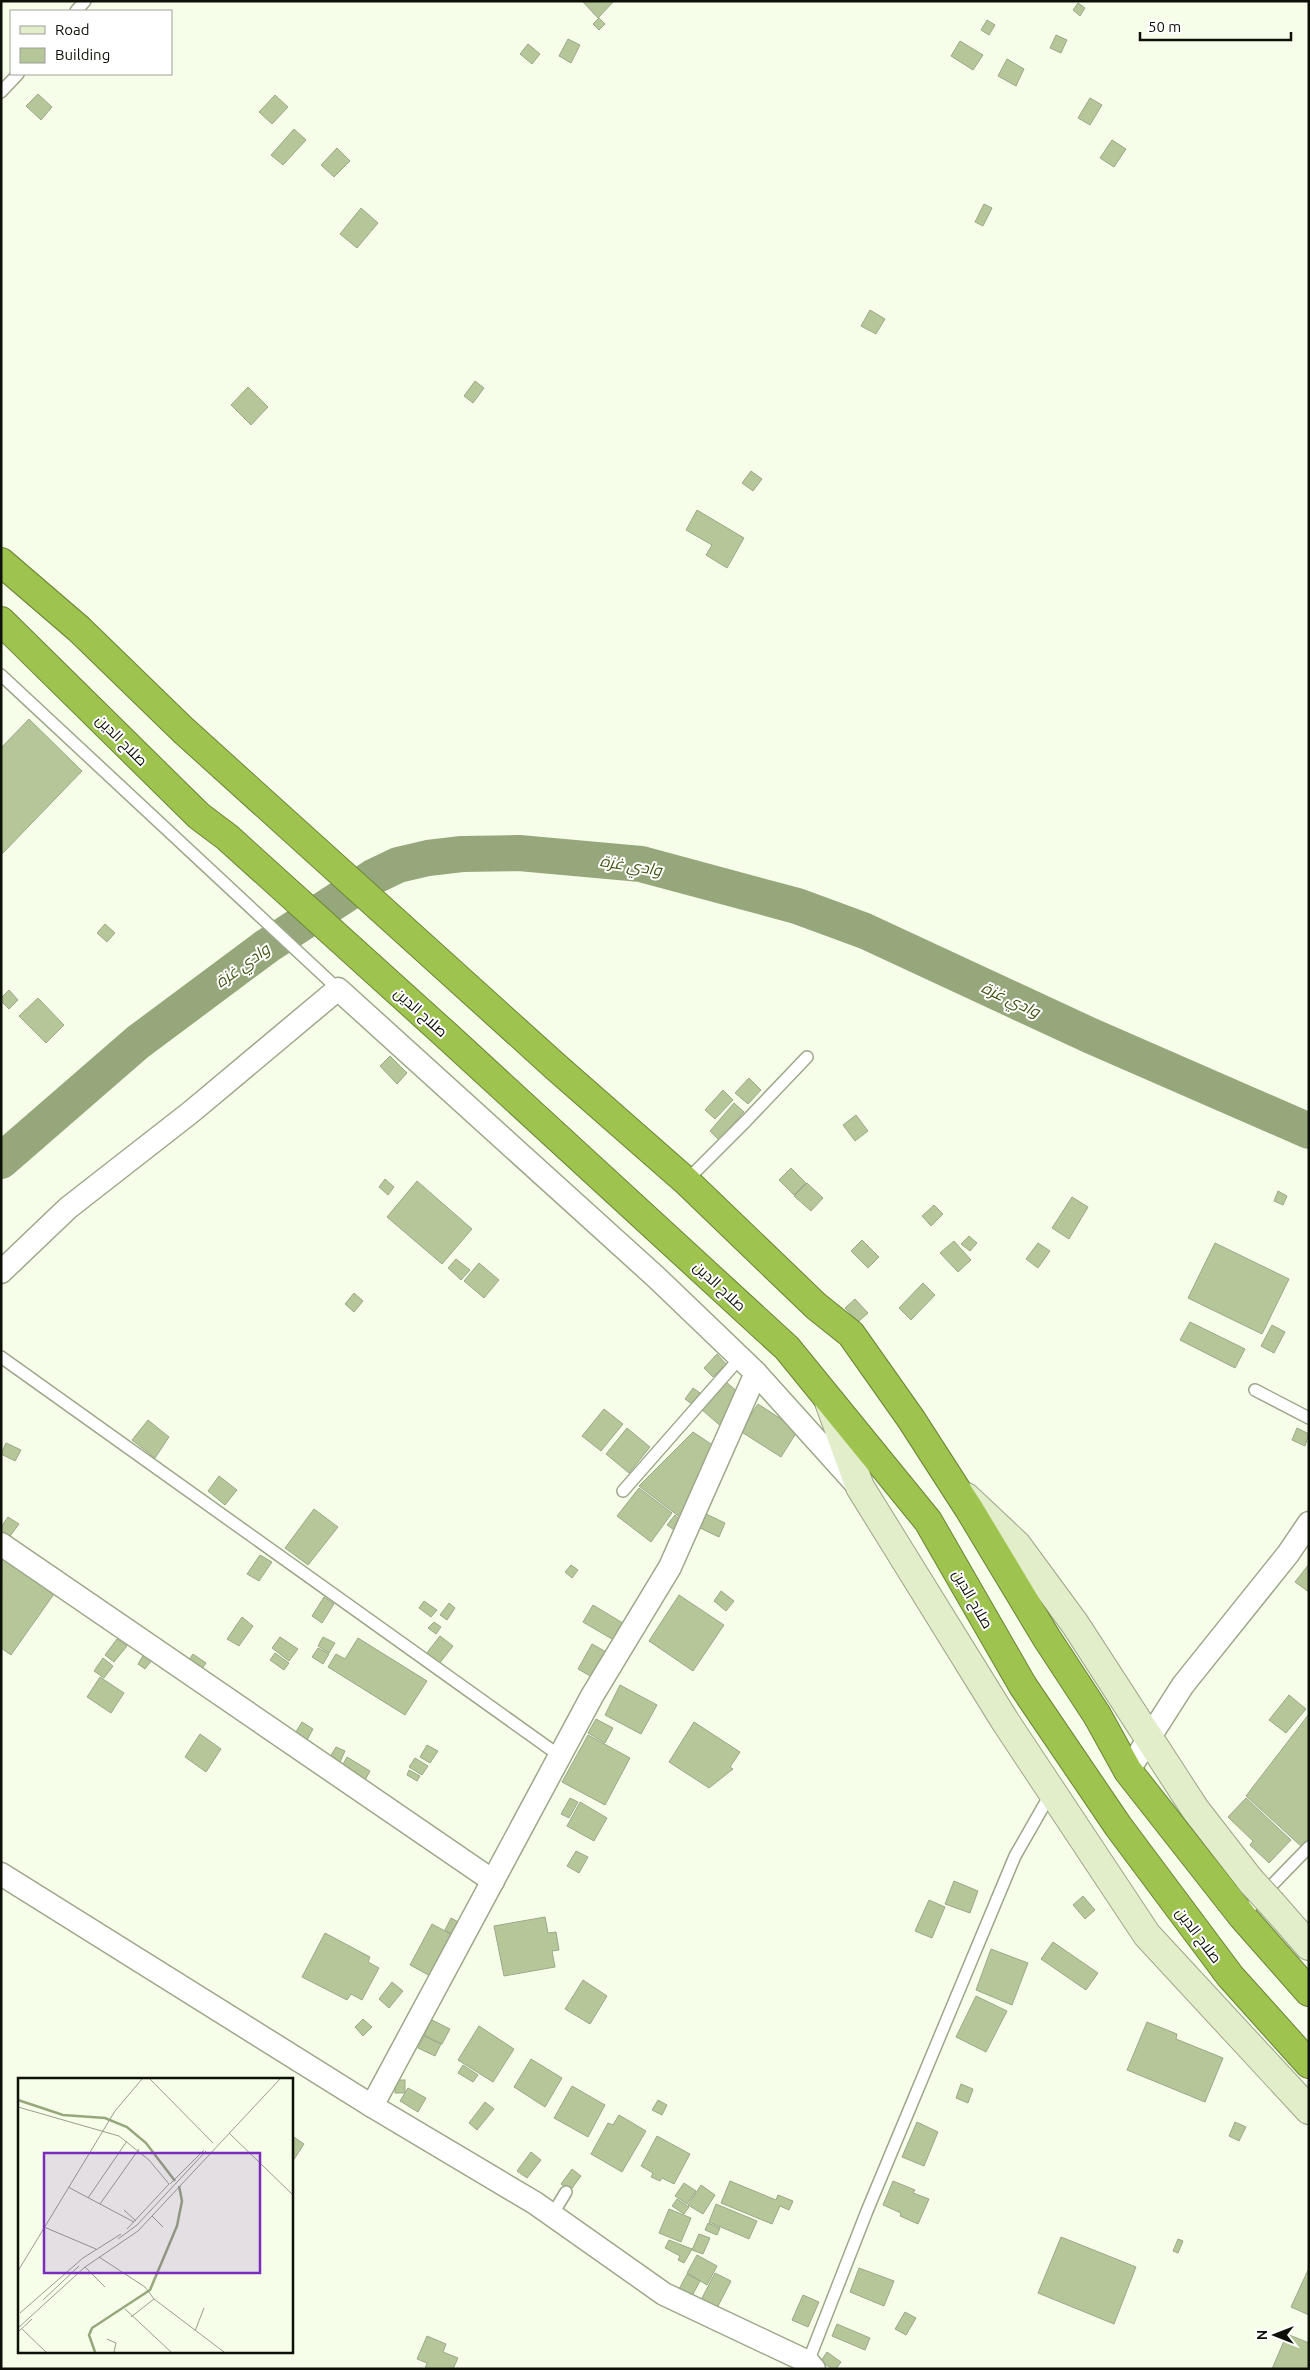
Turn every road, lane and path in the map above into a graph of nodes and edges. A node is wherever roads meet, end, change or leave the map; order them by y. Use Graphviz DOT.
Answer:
graph roads {
  1 [pos="17,75"];
  2 [pos="1,92"];
  3 [pos="1,562"];
  4 [pos="1,621"];
  5 [pos="1,676"];
  6 [pos="338,989"];
  7 [pos="807,1057"];
  8 [pos="686,1181"];
  9 [pos="1,1272"];
  10 [pos="1,1357"];
  11 [pos="748,1366"];
  12 [pos="1255,1390"];
  13 [pos="826,1396"];
  14 [pos="1309,1418"];
  15 [pos="860,1487"];
  16 [pos="955,1487"];
  17 [pos="624,1491"];
  18 [pos="1309,1523"];
  19 [pos="1,1544"];
  20 [pos="1148,1738"];
  21 [pos="560,1756"];
  22 [pos="1128,1771"];
  23 [pos="1052,1792"];
  24 [pos="1309,1847"];
  25 [pos="1,1874"];
  26 [pos="493,1881"];
  27 [pos="1242,1916"];
  28 [pos="1309,1946"];
  29 [pos="1309,1992"];
  30 [pos="1309,2064"];
  31 [pos="372,2106"];
  32 [pos="1309,2110"];
  33 [pos="566,2192"];
  34 [pos="552,2215"];
  35 [pos="811,2365"];
  1 -- 2 [label="lane"];
  3 -- 8 [label="highway"];
  4 -- 13 [label="highway, صلاح الدين"];
  5 -- 6 [label="lane"];
  6 -- 9 [label="street"];
  6 -- 11 [label="street"];
  7 -- 8 [label="lane"];
  8 -- 16 [label="highway"];
  10 -- 21 [label="lane"];
  11 -- 15 [label="street"];
  11 -- 17 [label="lane"];
  11 -- 21 [label="street"];
  12 -- 14 [label="lane"];
  13 -- 15 [label="main road"];
  13 -- 30 [label="highway, صلاح الدين"];
  15 -- 23 [label="main road"];
  16 -- 20 [label="main road"];
  16 -- 22 [label="highway"];
  18 -- 20 [label="street"];
  19 -- 26 [label="street"];
  20 -- 22 [label="street"];
  20 -- 28 [label="main road, bridge"];
  21 -- 26 [label="street"];
  22 -- 27 [label="highway"];
  23 -- 32 [label="main road"];
  23 -- 35 [label="lane"];
  24 -- 27 [label="lane"];
  25 -- 31 [label="street"];
  26 -- 31 [label="street"];
  27 -- 29 [label="highway"];
  31 -- 34 [label="street"];
  33 -- 34 [label="lane"];
  34 -- 35 [label="street"];
}
